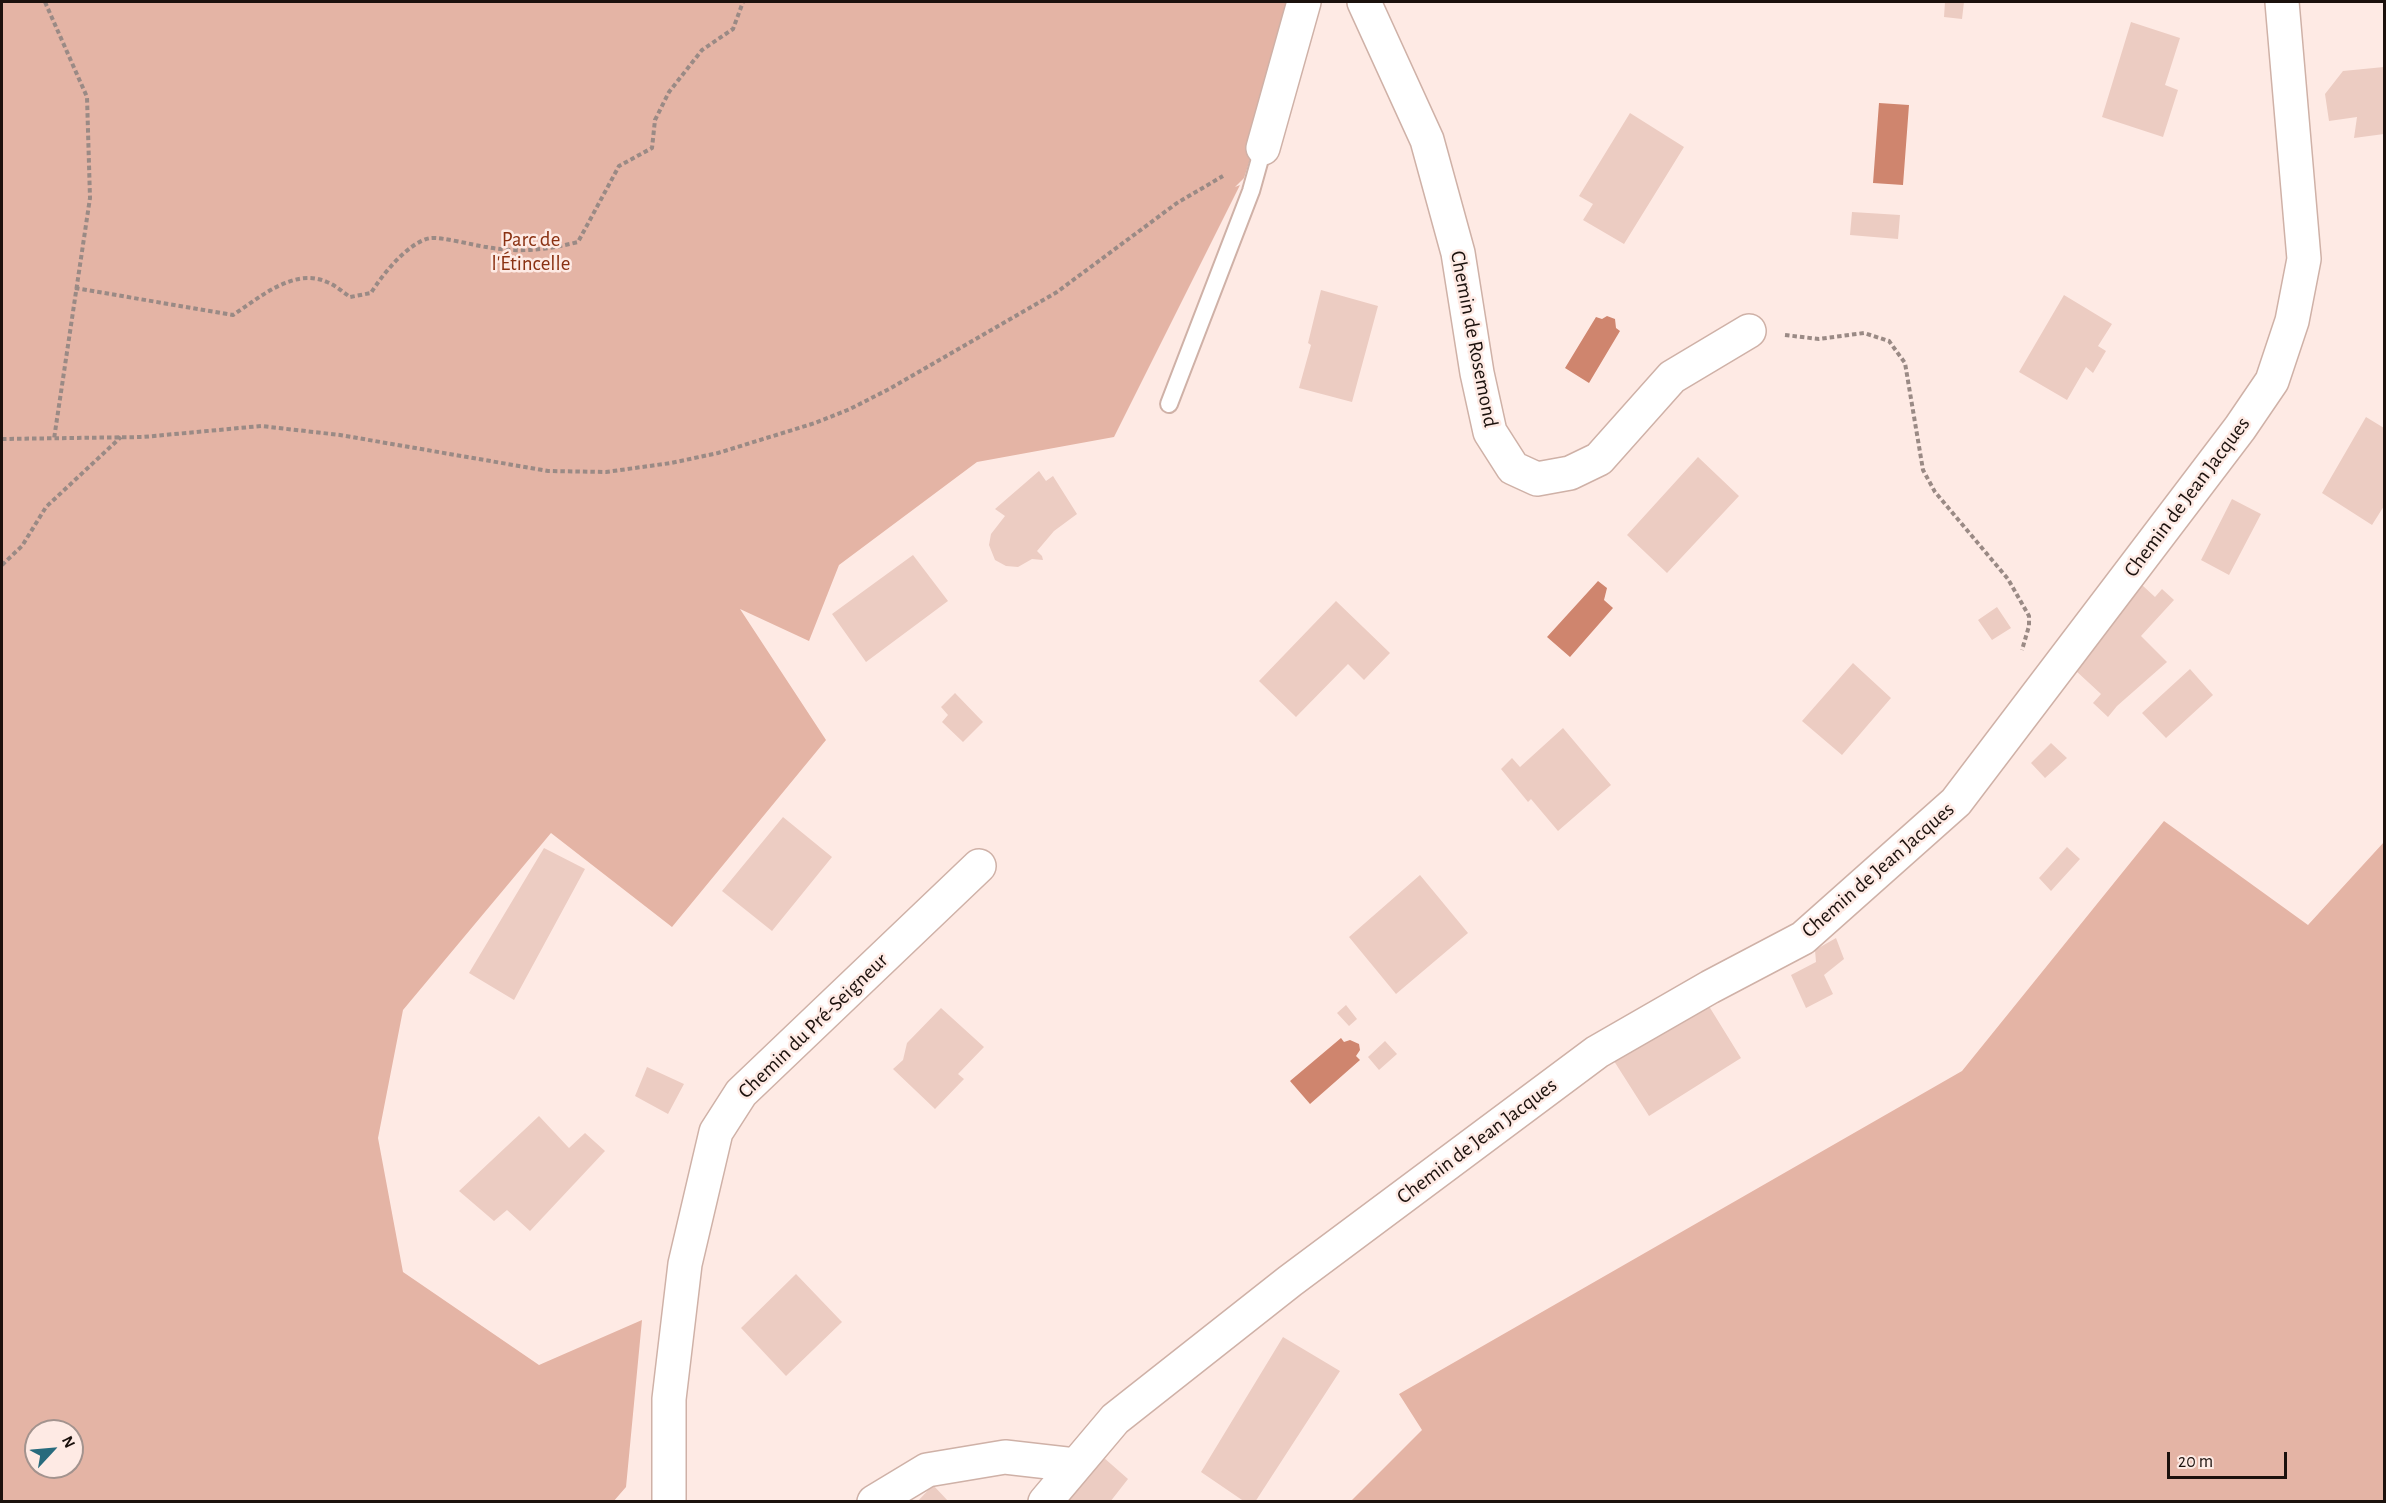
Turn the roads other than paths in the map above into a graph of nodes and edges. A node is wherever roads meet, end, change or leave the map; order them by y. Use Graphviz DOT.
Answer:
graph roads {
  1 [pos="1304,2"];
  2 [pos="1364,2"];
  3 [pos="2282,2"];
  4 [pos="1263,148"];
  5 [pos="1749,331"];
  6 [pos="1169,404"];
  7 [pos="979,866"];
  8 [pos="1075,1465"];
  9 [pos="669,1502"];
  10 [pos="874,1502"];
  11 [pos="1045,1502"];
  1 -- 4 [label="street"];
  2 -- 5 [label="street, Chemin de Rosemond"];
  3 -- 8 [label="street, Chemin de Jean Jacques"];
  4 -- 6 [label="lane"];
  7 -- 9 [label="street, Chemin du Pré-Seigneur"];
  8 -- 10 [label="street"];
  8 -- 11 [label="street, Chemin de Jean Jacques"];
}
